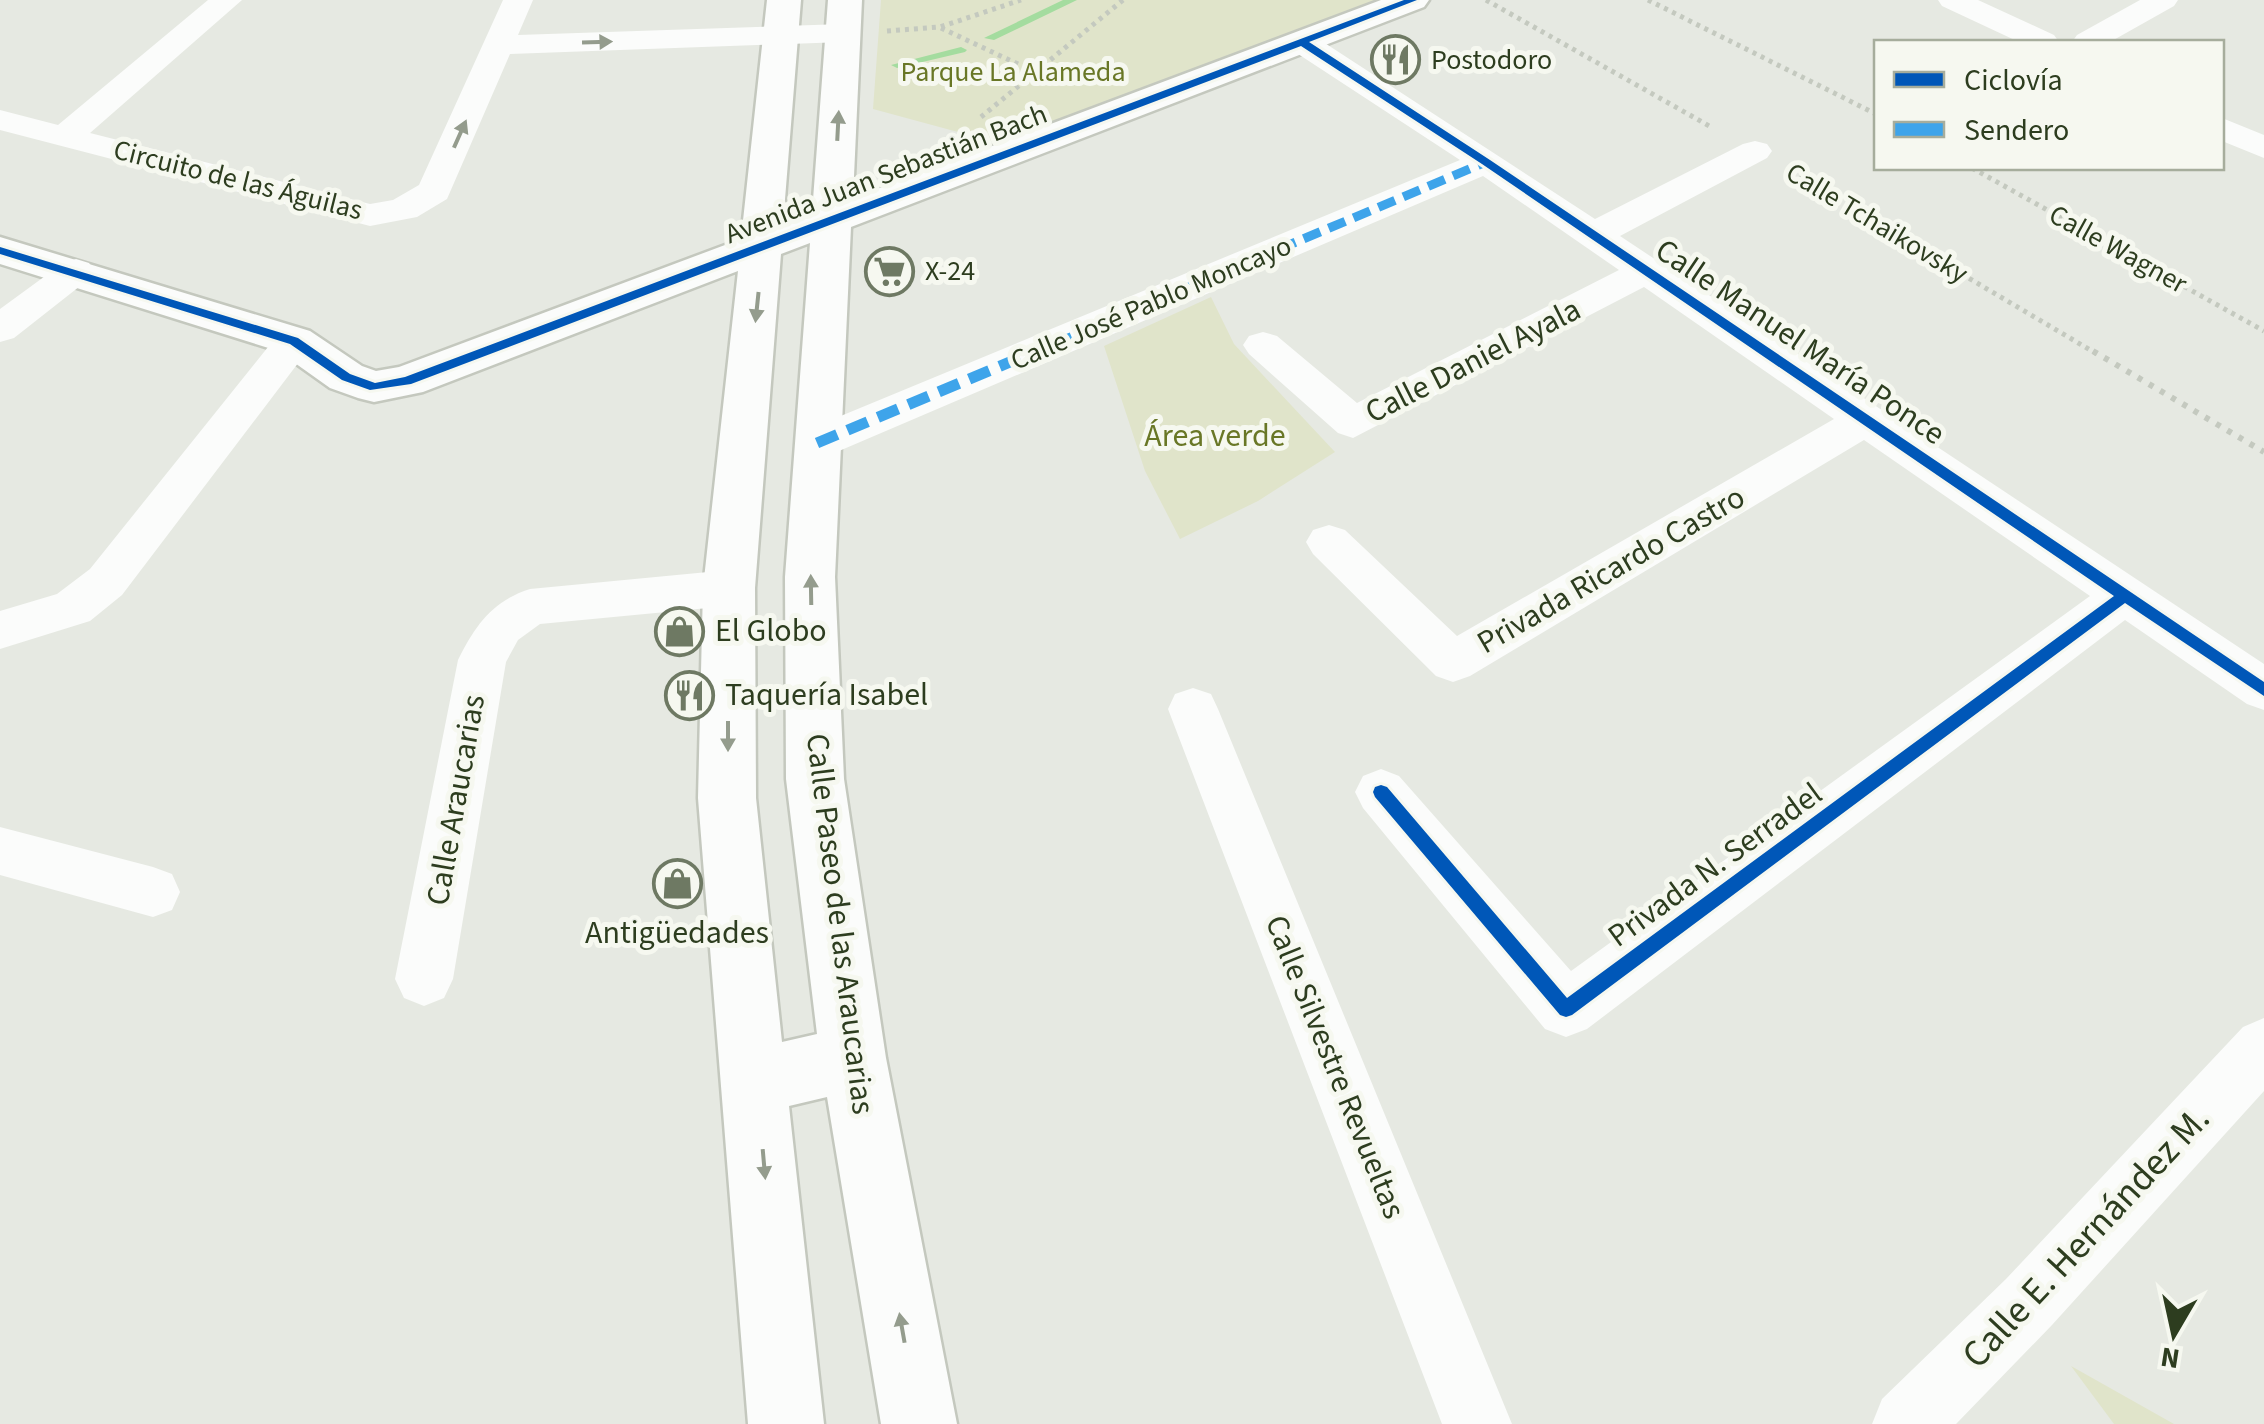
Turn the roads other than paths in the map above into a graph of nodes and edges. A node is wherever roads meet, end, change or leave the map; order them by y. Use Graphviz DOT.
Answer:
graph roads {
  1 [pos="226,0"];
  2 [pos="1412,0"];
  3 [pos="1954,0"];
  4 [pos="2163,0"];
  5 [pos="844,15"];
  6 [pos="782,16"];
  7 [pos="509,22"];
  8 [pos="2038,40"];
  9 [pos="2092,40"];
  10 [pos="1303,43"];
  11 [pos="0,120"];
  12 [pos="2224,129"];
  13 [pos="65,136"];
  14 [pos="2264,148"];
  15 [pos="1755,151"];
  16 [pos="1486,162"];
  17 [pos="833,220"];
  18 [pos="1594,235"];
  19 [pos="762,248"];
  20 [pos="0,250"];
  21 [pos="76,271"];
  22 [pos="1646,271"];
  23 [pos="0,330"];
  24 [pos="294,340"];
  25 [pos="1263,345"];
  26 [pos="1866,420"];
  27 [pos="817,443"];
  28 [pos="1328,542"];
  29 [pos="728,588"];
  30 [pos="2125,596"];
  31 [pos="0,630"];
  32 [pos="2264,690"];
  33 [pos="1193,709"];
  34 [pos="1381,792"];
  35 [pos="0,852"];
  36 [pos="153,892"];
  37 [pos="424,978"];
  38 [pos="2264,1048"];
  39 [pos="853,1058"];
  40 [pos="756,1081"];
  41 [pos="786,1424"];
  42 [pos="919,1424"];
  43 [pos="1477,1424"];
  44 [pos="1907,1424"];
  1 -- 13 [label="street"];
  2 -- 10 [label="main road, Avenida Juan Sebastián Bach"];
  3 -- 8 [label="street"];
  4 -- 9 [label="street"];
  5 -- 6 [label="street, Circuito de las Águilas"];
  17 -- 5 [label="main road, Calle Paseo de las Araucarias, one-way"];
  6 -- 7 [label="street, Circuito de las Águilas"];
  6 -- 19 [label="main road"];
  13 -- 7 [label="street, Circuito de las Águilas, one-way"];
  10 -- 16 [label="street, Calle Manuel María Ponce"];
  10 -- 17 [label="main road, Avenida Juan Sebastián Bach"];
  11 -- 13 [label="street, Circuito de las Águilas"];
  12 -- 14 [label="street"];
  15 -- 18 [label="street"];
  16 -- 18 [label="street, Calle Manuel María Ponce"];
  16 -- 27 [label="street, Calle José Pablo Moncayo"];
  17 -- 19 [label="main road, Avenida Juan Sebastián Bach"];
  17 -- 27 [label="main road, Calle Paseo de las Araucarias"];
  18 -- 22 [label="street, Calle Manuel María Ponce"];
  19 -- 24 [label="main road, Avenida Juan Sebastián Bach"];
  19 -- 29 [label="main road, one-way"];
  20 -- 21 [label="main road"];
  21 -- 23 [label="street"];
  21 -- 24 [label="main road"];
  22 -- 25 [label="street, Calle Daniel Ayala"];
  22 -- 26 [label="street, Calle Manuel María Ponce"];
  24 -- 31 [label="street"];
  26 -- 28 [label="street, Privada Ricardo Castro"];
  26 -- 30 [label="street, Calle Manuel María Ponce"];
  39 -- 27 [label="main road, Calle Paseo de las Araucarias, one-way"];
  29 -- 37 [label="street, Calle Araucarias"];
  29 -- 40 [label="main road, one-way"];
  30 -- 32 [label="street, Calle Manuel María Ponce"];
  30 -- 34 [label="street, Privada N. Serradel"];
  33 -- 43 [label="street, Calle Silvestre Revueltas"];
  35 -- 36 [label="street"];
  38 -- 44 [label="street, Calle E. Hernández M."];
  39 -- 40 [label="main road"];
  42 -- 39 [label="main road, Calle Paseo de las Araucarias, one-way"];
  40 -- 41 [label="main road, one-way"];
}
